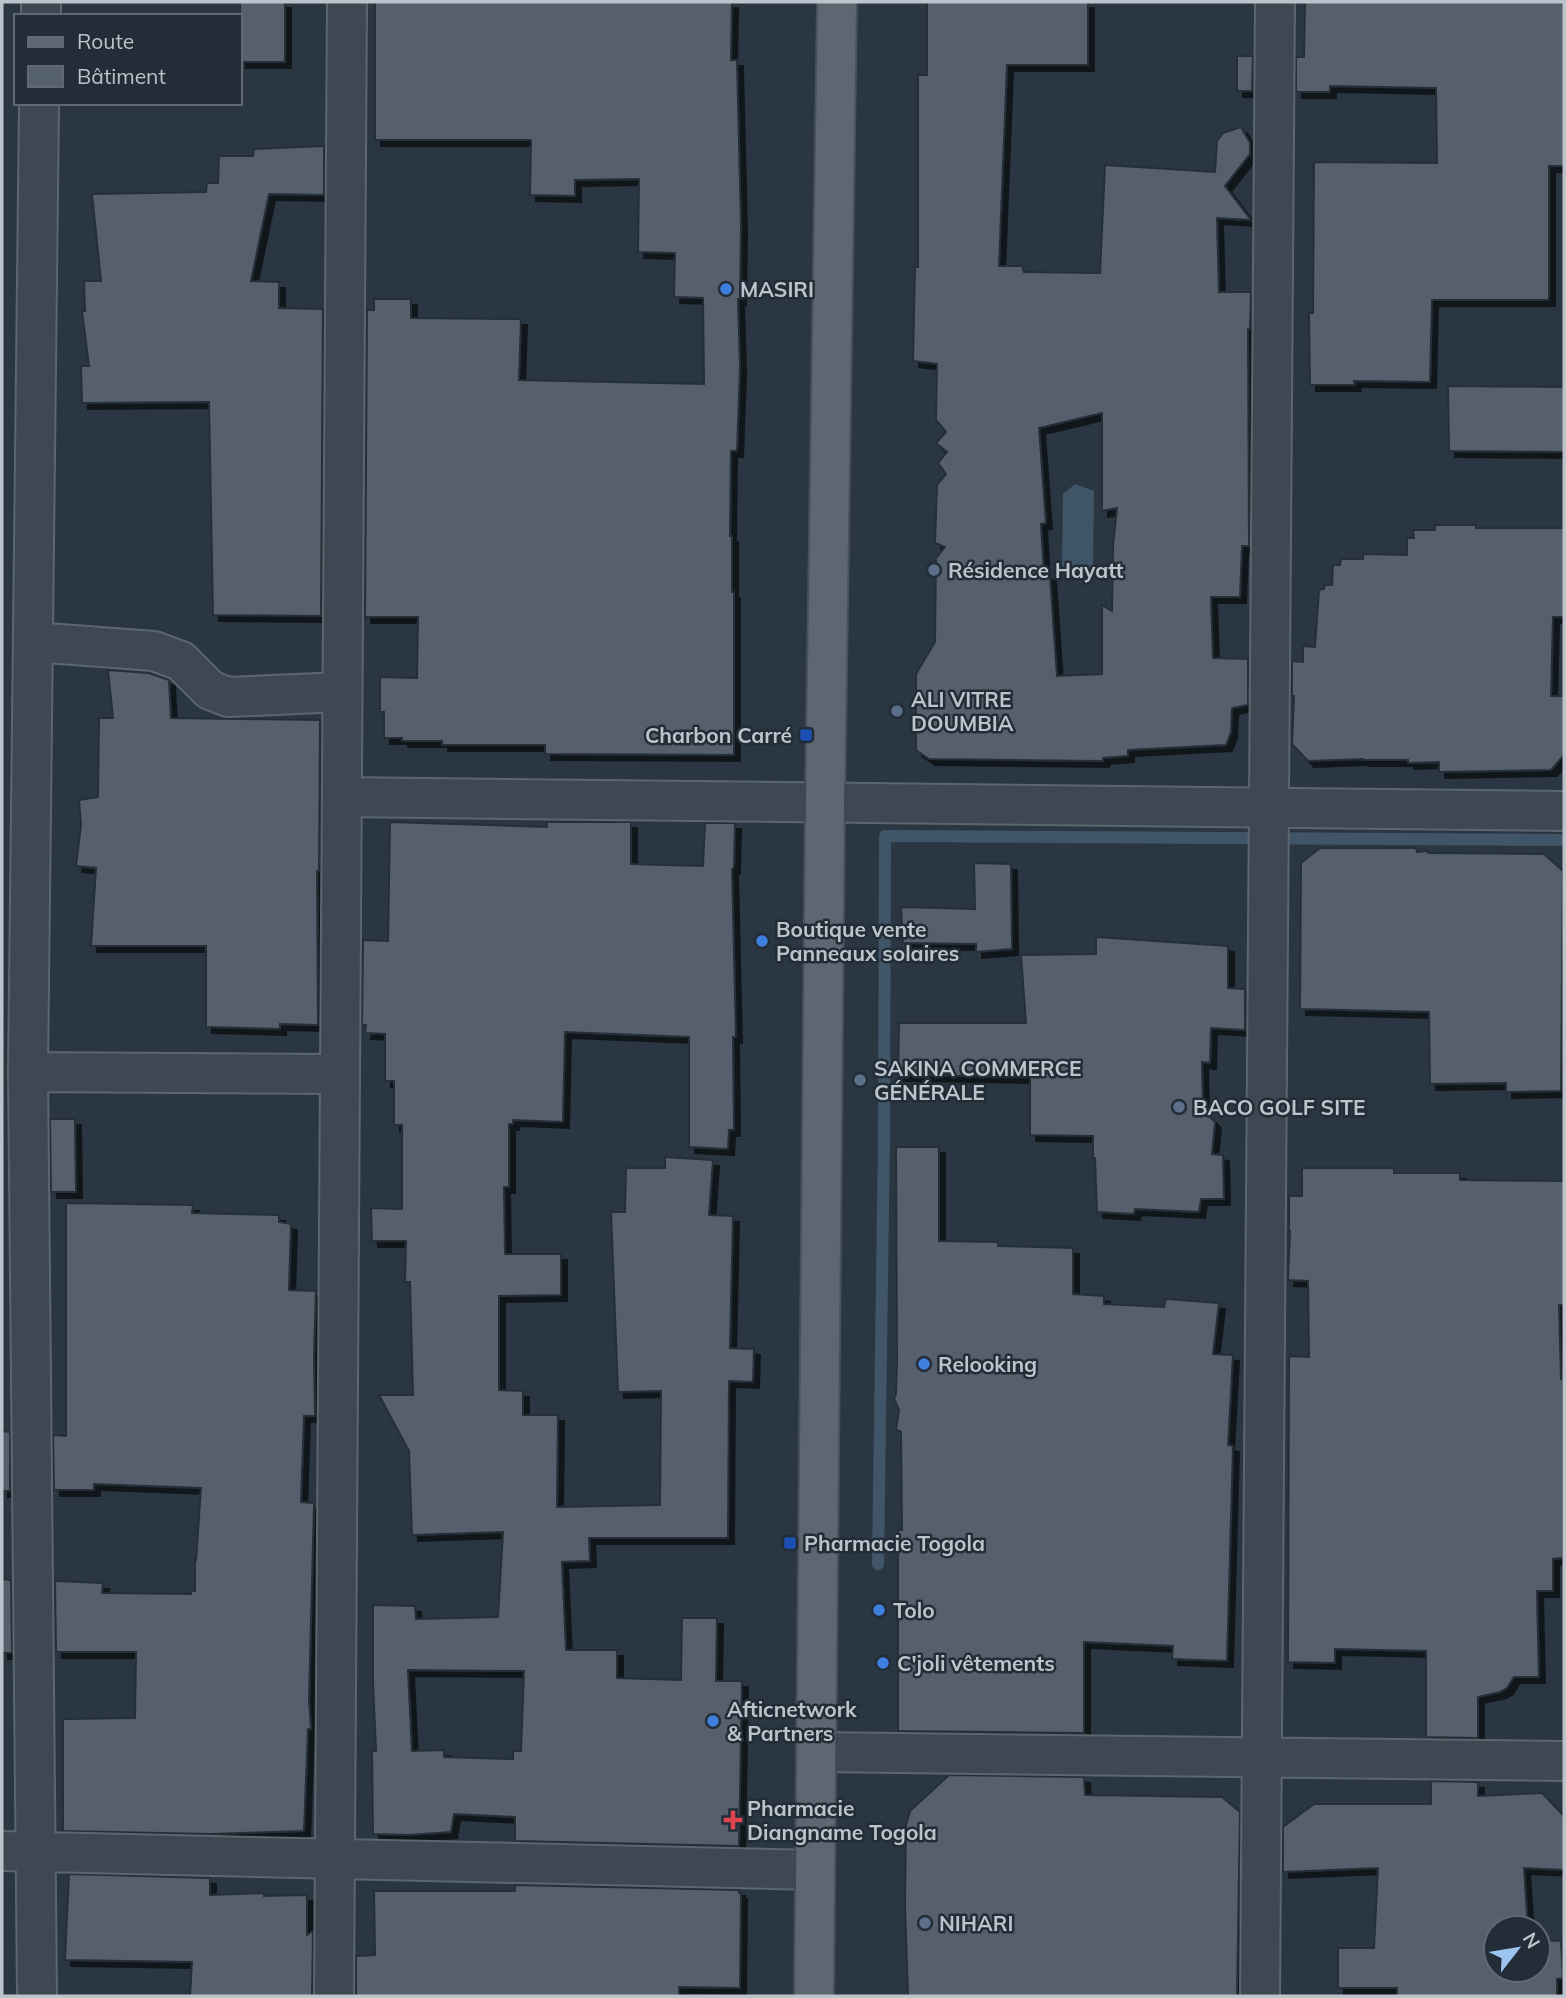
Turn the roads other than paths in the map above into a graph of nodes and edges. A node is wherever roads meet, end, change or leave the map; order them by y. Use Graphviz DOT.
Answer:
graph roads {
  1 [pos="347,2"];
  2 [pos="836,2"];
  3 [pos="1275,2"];
  4 [pos="40,105"];
  5 [pos="33,642"];
  6 [pos="342,692"];
  7 [pos="342,797"];
  8 [pos="825,802"];
  9 [pos="1269,808"];
  10 [pos="1564,811"];
  11 [pos="28,1072"];
  12 [pos="340,1074"];
  13 [pos="816,1752"];
  14 [pos="1262,1758"];
  15 [pos="1564,1761"];
  16 [pos="19,1851"];
  17 [pos="335,1860"];
  18 [pos="815,1870"];
  19 [pos="37,1996"];
  20 [pos="334,1996"];
  21 [pos="814,1996"];
  22 [pos="1260,1996"];
  1 -- 6 [label="street"];
  2 -- 8 [label="main road"];
  3 -- 9 [label="street"];
  4 -- 5 [label="street"];
  5 -- 6 [label="street"];
  5 -- 11 [label="street"];
  6 -- 7 [label="street"];
  7 -- 8 [label="street"];
  7 -- 12 [label="street"];
  8 -- 9 [label="street"];
  8 -- 13 [label="main road"];
  9 -- 10 [label="street"];
  9 -- 14 [label="street"];
  11 -- 12 [label="street"];
  11 -- 16 [label="street"];
  12 -- 17 [label="street"];
  13 -- 14 [label="street"];
  13 -- 18 [label="main road"];
  14 -- 15 [label="street"];
  14 -- 22 [label="street"];
  16 -- 17 [label="street"];
  16 -- 19 [label="street"];
  17 -- 18 [label="street"];
  17 -- 20 [label="street"];
  18 -- 21 [label="main road"];
}
